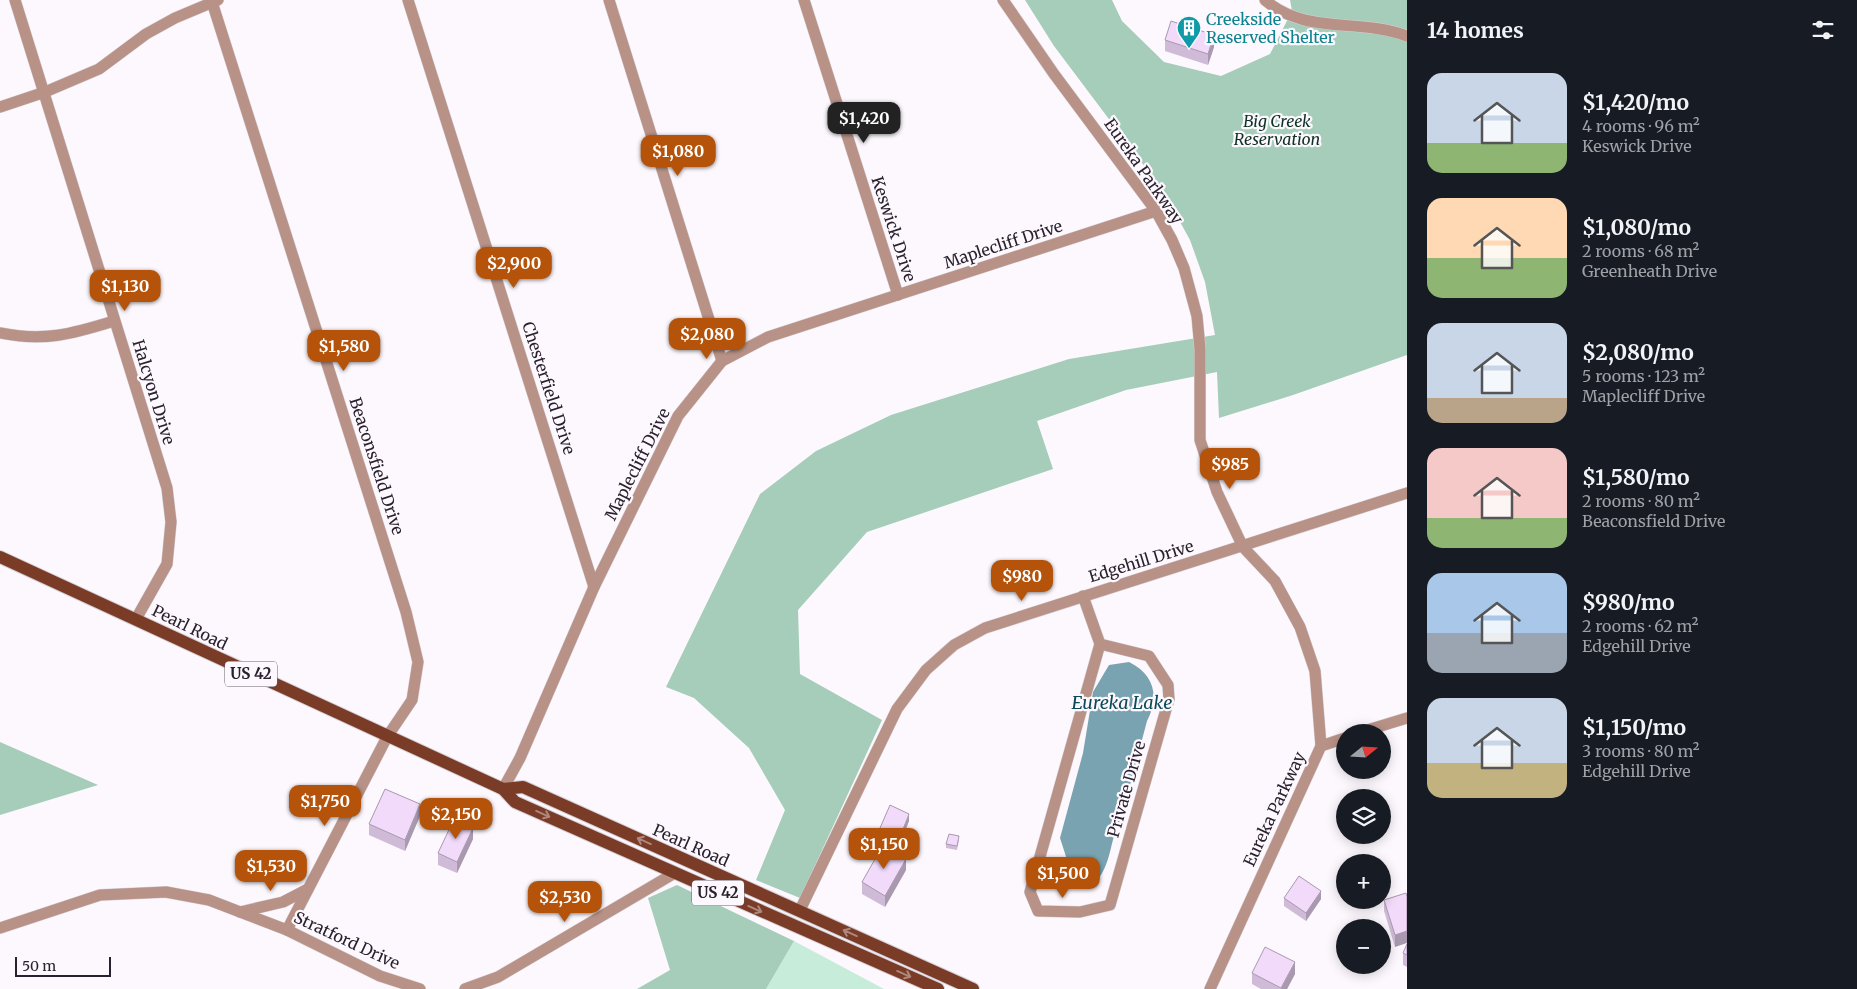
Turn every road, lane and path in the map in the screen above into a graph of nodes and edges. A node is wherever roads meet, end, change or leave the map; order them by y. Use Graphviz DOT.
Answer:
graph roads {
  1 [pos="15,0"];
  2 [pos="408,0"];
  3 [pos="609,0"];
  4 [pos="804,0"];
  5 [pos="1003,0"];
  6 [pos="1265,0"];
  7 [pos="215,1"];
  8 [pos="1407,36"];
  9 [pos="44,92"];
  10 [pos="0,107"];
  11 [pos="1156,211"];
  12 [pos="898,295"];
  13 [pos="114,321"];
  14 [pos="0,333"];
  15 [pos="722,361"];
  16 [pos="1407,493"];
  17 [pos="1243,547"];
  18 [pos="0,557"];
  19 [pos="594,587"];
  20 [pos="1082,596"];
  21 [pos="136,619"];
  22 [pos="1100,644"];
  23 [pos="1407,718"];
  24 [pos="1388,724"];
  25 [pos="387,736"];
  26 [pos="1336,741"];
  27 [pos="1321,746"];
  28 [pos="503,789"];
  29 [pos="673,874"];
  30 [pos="308,889"];
  31 [pos="800,910"];
  32 [pos="240,912"];
  33 [pos="0,928"];
  34 [pos="287,930"];
  35 [pos="420,989"];
  36 [pos="465,989"];
  37 [pos="938,989"];
  38 [pos="973,989"];
  39 [pos="1210,989"];
  1 -- 9 [label="street, Halcyon Drive"];
  2 -- 19 [label="street, Chesterfield Drive"];
  3 -- 15 [label="street"];
  4 -- 12 [label="street, Keswick Drive"];
  5 -- 11 [label="street, Eureka Parkway"];
  6 -- 8 [label="street"];
  7 -- 9 [label="street"];
  7 -- 25 [label="street, Beaconsfield Drive"];
  9 -- 10 [label="street"];
  9 -- 13 [label="street, Halcyon Drive"];
  11 -- 12 [label="street, Maplecliff Drive"];
  11 -- 17 [label="street, Eureka Parkway"];
  12 -- 15 [label="street, Maplecliff Drive"];
  13 -- 14 [label="street"];
  13 -- 21 [label="street, Halcyon Drive"];
  15 -- 19 [label="street, Maplecliff Drive"];
  16 -- 17 [label="street, Edgehill Drive"];
  17 -- 20 [label="street, Edgehill Drive"];
  17 -- 27 [label="street, Eureka Parkway"];
  18 -- 21 [label="main road, Pearl Road / US 42"];
  19 -- 28 [label="street, Maplecliff Drive"];
  20 -- 22 [label="street"];
  20 -- 31 [label="street, Edgehill Drive"];
  21 -- 25 [label="main road, Pearl Road / US 42"];
  22 -- 22 [label="street, Private Drive"];
  23 -- 24 [label="street"];
  25 -- 28 [label="main road, Pearl Road / US 42"];
  25 -- 30 [label="street, Beaconsfield Drive"];
  26 -- 27 [label="street"];
  27 -- 39 [label="street, Eureka Parkway"];
  28 -- 29 [label="main road, Pearl Road / US 42, one-way"];
  31 -- 28 [label="main road, Pearl Road / US 42, one-way"];
  29 -- 36 [label="street"];
  29 -- 37 [label="main road, Pearl Road / US 42, one-way"];
  30 -- 32 [label="street"];
  30 -- 34 [label="street, Beaconsfield Drive"];
  38 -- 31 [label="main road, Pearl Road / US 42, one-way"];
  32 -- 33 [label="street, Stratford Drive"];
  32 -- 34 [label="street, Stratford Drive"];
  34 -- 35 [label="street, Stratford Drive"];
}
